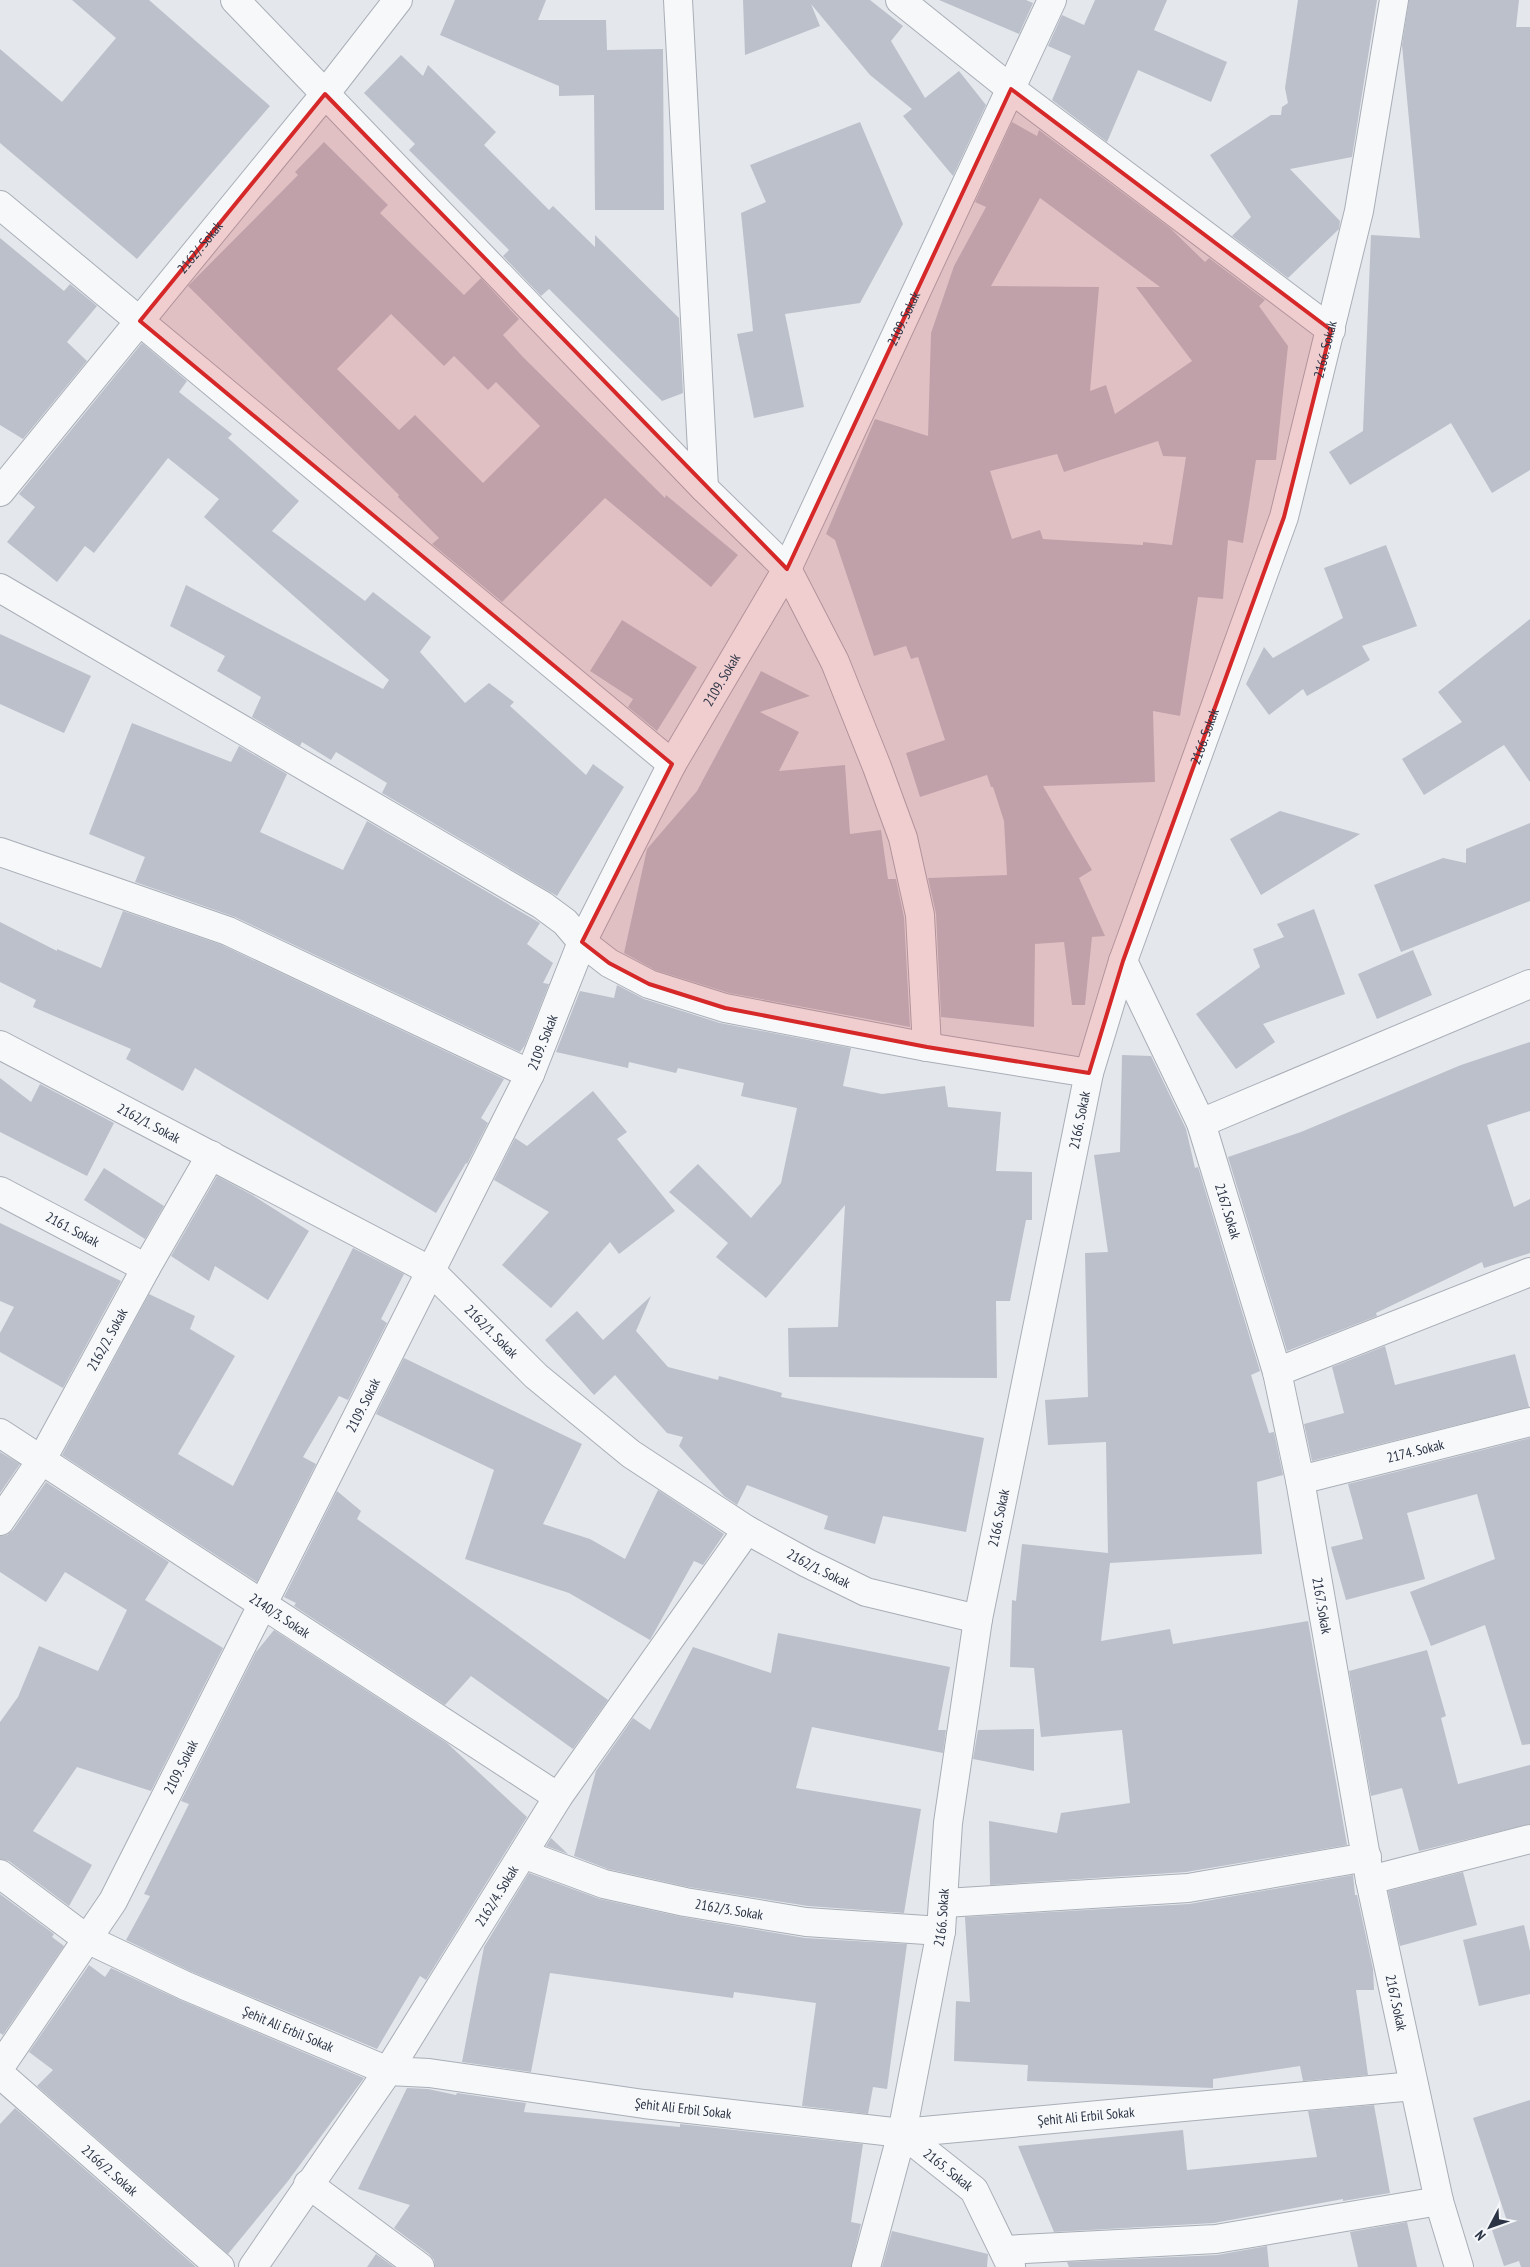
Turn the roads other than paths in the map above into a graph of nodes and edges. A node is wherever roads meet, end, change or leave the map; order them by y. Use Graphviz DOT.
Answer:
graph roads {
  1 [pos="235,0"];
  2 [pos="398,0"];
  3 [pos="678,0"];
  4 [pos="900,0"];
  5 [pos="1052,0"];
  6 [pos="1394,0"];
  7 [pos="1011,89"];
  8 [pos="325,94"];
  9 [pos="0,205"];
  10 [pos="140,321"];
  11 [pos="1331,330"];
  12 [pos="704,488"];
  13 [pos="0,492"];
  14 [pos="787,569"];
  15 [pos="0,588"];
  16 [pos="672,764"];
  17 [pos="0,852"];
  18 [pos="582,942"];
  19 [pos="1123,961"];
  20 [pos="1530,984"];
  21 [pos="0,1045"];
  22 [pos="926,1047"];
  23 [pos="1089,1073"];
  24 [pos="530,1074"];
  25 [pos="1201,1123"];
  26 [pos="211,1155"];
  27 [pos="0,1191"];
  28 [pos="146,1268"];
  29 [pos="431,1271"];
  30 [pos="1530,1272"];
  31 [pos="1277,1372"];
  32 [pos="1530,1422"];
  33 [pos="0,1433"];
  34 [pos="41,1461"];
  35 [pos="1300,1480"];
  36 [pos="0,1521"];
  37 [pos="747,1530"];
  38 [pos="262,1604"];
  39 [pos="978,1618"];
  40 [pos="558,1797"];
  41 [pos="1530,1839"];
  42 [pos="523,1854"];
  43 [pos="1369,1868"];
  44 [pos="0,1874"];
  45 [pos="945,1903"];
  46 [pos="942,1931"];
  47 [pos="87,1939"];
  48 [pos="0,2068"];
  49 [pos="388,2070"];
  50 [pos="0,2074"];
  51 [pos="1414,2086"];
  52 [pos="902,2133"];
  53 [pos="308,2184"];
  54 [pos="1439,2201"];
  55 [pos="1008,2258"];
  56 [pos="220,2267"];
  57 [pos="252,2267"];
  58 [pos="420,2267"];
  59 [pos="866,2267"];
  60 [pos="1459,2267"];
  1 -- 8 [label="street"];
  2 -- 8 [label="street, 2162/. Sokak"];
  3 -- 12 [label="street"];
  4 -- 7 [label="street"];
  5 -- 7 [label="street, 2109. Sokak"];
  6 -- 11 [label="street, 2166. Sokak"];
  7 -- 11 [label="street"];
  7 -- 14 [label="street, 2109. Sokak"];
  8 -- 10 [label="street, 2162/. Sokak"];
  8 -- 12 [label="street"];
  9 -- 10 [label="street"];
  10 -- 13 [label="street, 2162/. Sokak"];
  10 -- 16 [label="street"];
  11 -- 19 [label="street, 2166. Sokak"];
  12 -- 14 [label="street"];
  14 -- 16 [label="street, 2109. Sokak"];
  14 -- 22 [label="street"];
  15 -- 18 [label="street"];
  16 -- 18 [label="street, 2109. Sokak"];
  17 -- 24 [label="street"];
  18 -- 22 [label="street"];
  18 -- 24 [label="street, 2109. Sokak"];
  19 -- 23 [label="street, 2166. Sokak"];
  19 -- 25 [label="street, 2167. Sokak"];
  20 -- 25 [label="street"];
  21 -- 26 [label="street, 2162/1. Sokak"];
  22 -- 23 [label="street"];
  23 -- 39 [label="street, 2166. Sokak"];
  24 -- 29 [label="street, 2109. Sokak"];
  25 -- 31 [label="street, 2167. Sokak"];
  26 -- 28 [label="street, 2162/2. Sokak"];
  26 -- 29 [label="street, 2162/1. Sokak"];
  27 -- 28 [label="street, 2161. Sokak"];
  28 -- 34 [label="street, 2162/2. Sokak"];
  29 -- 37 [label="street, 2162/1. Sokak"];
  29 -- 38 [label="street, 2109. Sokak"];
  30 -- 31 [label="street"];
  31 -- 35 [label="street, 2167. Sokak"];
  32 -- 35 [label="street, 2174. Sokak"];
  33 -- 34 [label="street, 2140/3. Sokak"];
  34 -- 36 [label="street, 2162/2. Sokak"];
  34 -- 38 [label="street, 2140/3. Sokak"];
  35 -- 43 [label="street, 2167. Sokak"];
  37 -- 39 [label="street, 2162/1. Sokak"];
  37 -- 40 [label="street, 2162/4. Sokak"];
  38 -- 40 [label="street, 2140/3. Sokak"];
  38 -- 47 [label="street, 2109. Sokak"];
  39 -- 45 [label="street, 2166. Sokak"];
  40 -- 42 [label="street, 2162/4. Sokak"];
  41 -- 43 [label="street"];
  42 -- 46 [label="street, 2162/3. Sokak"];
  42 -- 49 [label="street, 2162/4. Sokak"];
  43 -- 45 [label="street"];
  43 -- 51 [label="street, 2167. Sokak"];
  44 -- 47 [label="street, Şehit Ali Erbil Sokak"];
  45 -- 46 [label="street, 2166. Sokak"];
  46 -- 52 [label="street, 2166. Sokak"];
  47 -- 48 [label="street, 2109. Sokak"];
  47 -- 49 [label="street, Şehit Ali Erbil Sokak"];
  49 -- 52 [label="street, Şehit Ali Erbil Sokak"];
  49 -- 53 [label="street, 2162/4. Sokak"];
  50 -- 56 [label="street, 2166/2. Sokak"];
  51 -- 52 [label="street, Şehit Ali Erbil Sokak"];
  51 -- 54 [label="street, 2167. Sokak"];
  52 -- 55 [label="street, 2165. Sokak"];
  52 -- 59 [label="street, 2166. Sokak"];
  53 -- 57 [label="street, 2162/4. Sokak"];
  53 -- 58 [label="street"];
  54 -- 55 [label="street"];
  54 -- 60 [label="street, 2167. Sokak"];
}
